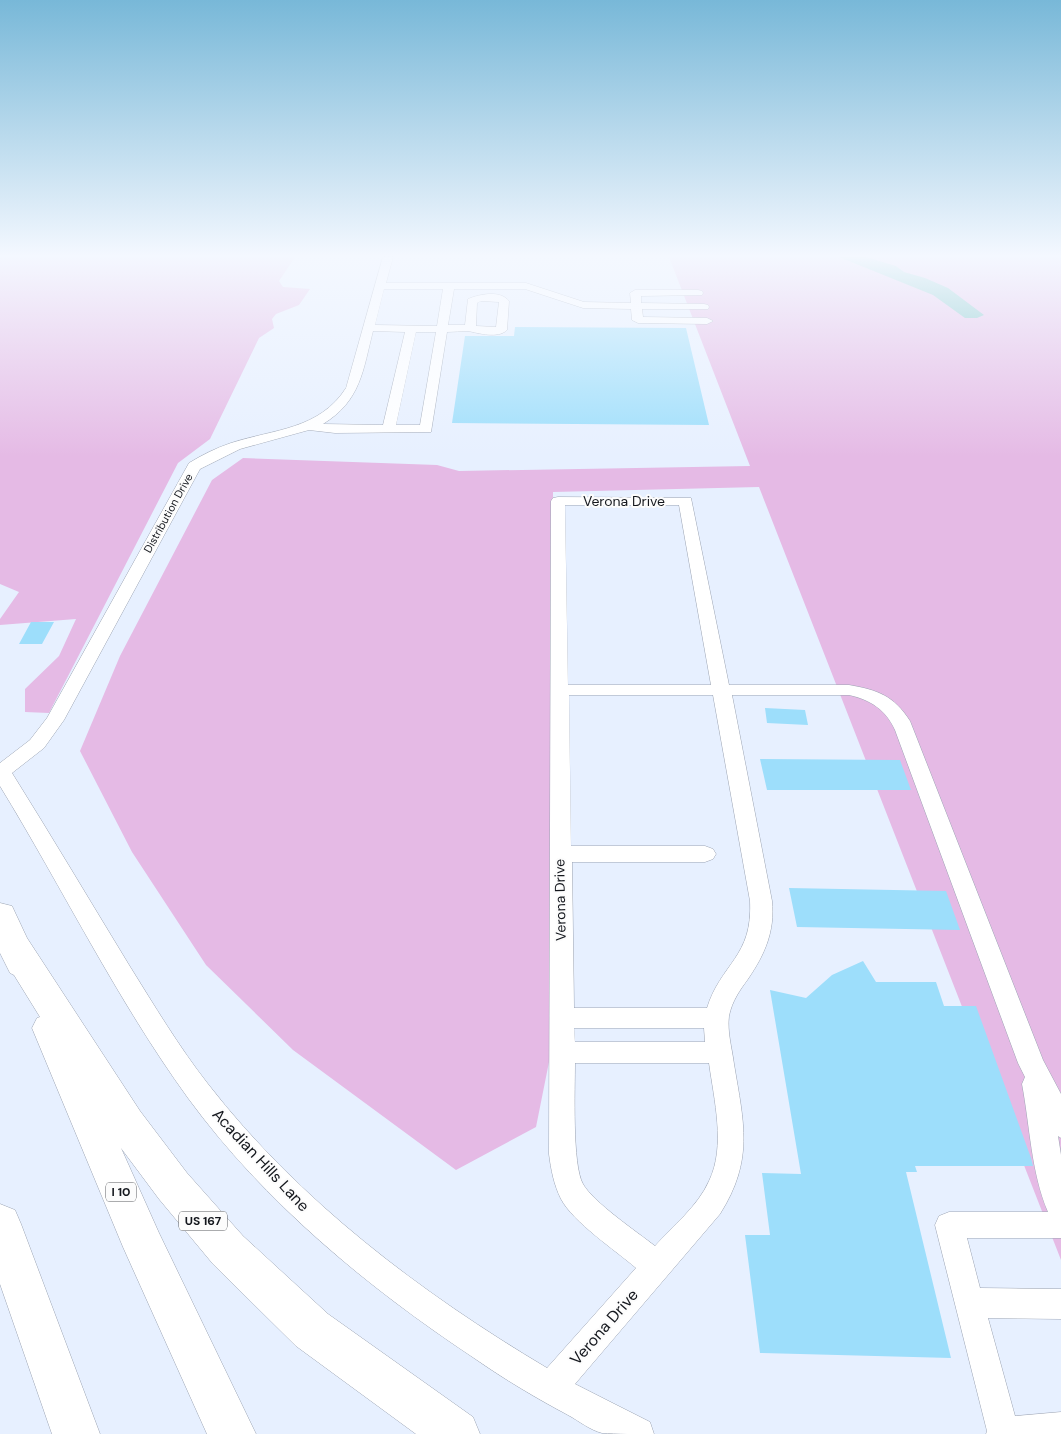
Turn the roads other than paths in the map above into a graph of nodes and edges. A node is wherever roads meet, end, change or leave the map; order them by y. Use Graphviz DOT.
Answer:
graph roads {
  1 [pos="369,324"];
  2 [pos="443,324"];
  3 [pos="368,328"];
  4 [pos="411,328"];
  5 [pos="470,328"];
  6 [pos="442,329"];
  7 [pos="308,426"];
  8 [pos="389,428"];
  9 [pos="721,689"];
  10 [pos="558,690"];
  11 [pos="0,771"];
  12 [pos="560,854"];
  13 [pos="705,854"];
  14 [pos="8,931"];
  15 [pos="561,1018"];
  16 [pos="717,1018"];
  17 [pos="562,1052"];
  18 [pos="720,1053"];
  19 [pos="1031,1063"];
  20 [pos="1061,1126"];
  21 [pos="1061,1208"];
  22 [pos="0,1224"];
  23 [pos="1061,1225"];
  24 [pos="657,1266"];
  25 [pos="969,1303"];
  26 [pos="1061,1304"];
  27 [pos="551,1388"];
  28 [pos="1061,1428"];
  29 [pos="76,1434"];
  30 [pos="232,1434"];
  31 [pos="456,1434"];
  32 [pos="638,1434"];
  33 [pos="1003,1434"];
  1 -- 3 [label="street, Distribution Drive"];
  2 -- 6 [label="street"];
  3 -- 4 [label="street"];
  3 -- 7 [label="street, Distribution Drive"];
  4 -- 6 [label="street"];
  4 -- 8 [label="street"];
  5 -- 6 [label="street"];
  6 -- 8 [label="street"];
  7 -- 8 [label="street"];
  7 -- 11 [label="street, Distribution Drive"];
  9 -- 10 [label="street"];
  9 -- 10 [label="street, Verona Drive"];
  9 -- 16 [label="street, Verona Drive"];
  9 -- 19 [label="street"];
  10 -- 12 [label="street, Verona Drive"];
  11 -- 27 [label="street, Acadian Hills Lane"];
  12 -- 13 [label="street"];
  12 -- 15 [label="street, Verona Drive"];
  14 -- 30 [label="highway, I 10"];
  14 -- 31 [label="highway, US 167"];
  15 -- 16 [label="street"];
  15 -- 17 [label="street, Verona Drive"];
  16 -- 18 [label="street, Verona Drive"];
  17 -- 18 [label="lane"];
  17 -- 24 [label="street, Verona Drive"];
  18 -- 24 [label="street, Verona Drive"];
  19 -- 20 [label="street"];
  19 -- 21 [label="street"];
  22 -- 29 [label="highway"];
  23 -- 25 [label="street"];
  24 -- 27 [label="street, Verona Drive"];
  25 -- 26 [label="street"];
  25 -- 33 [label="lane"];
  27 -- 32 [label="street, Acadian Hills Lane"];
  28 -- 33 [label="street"];
}
